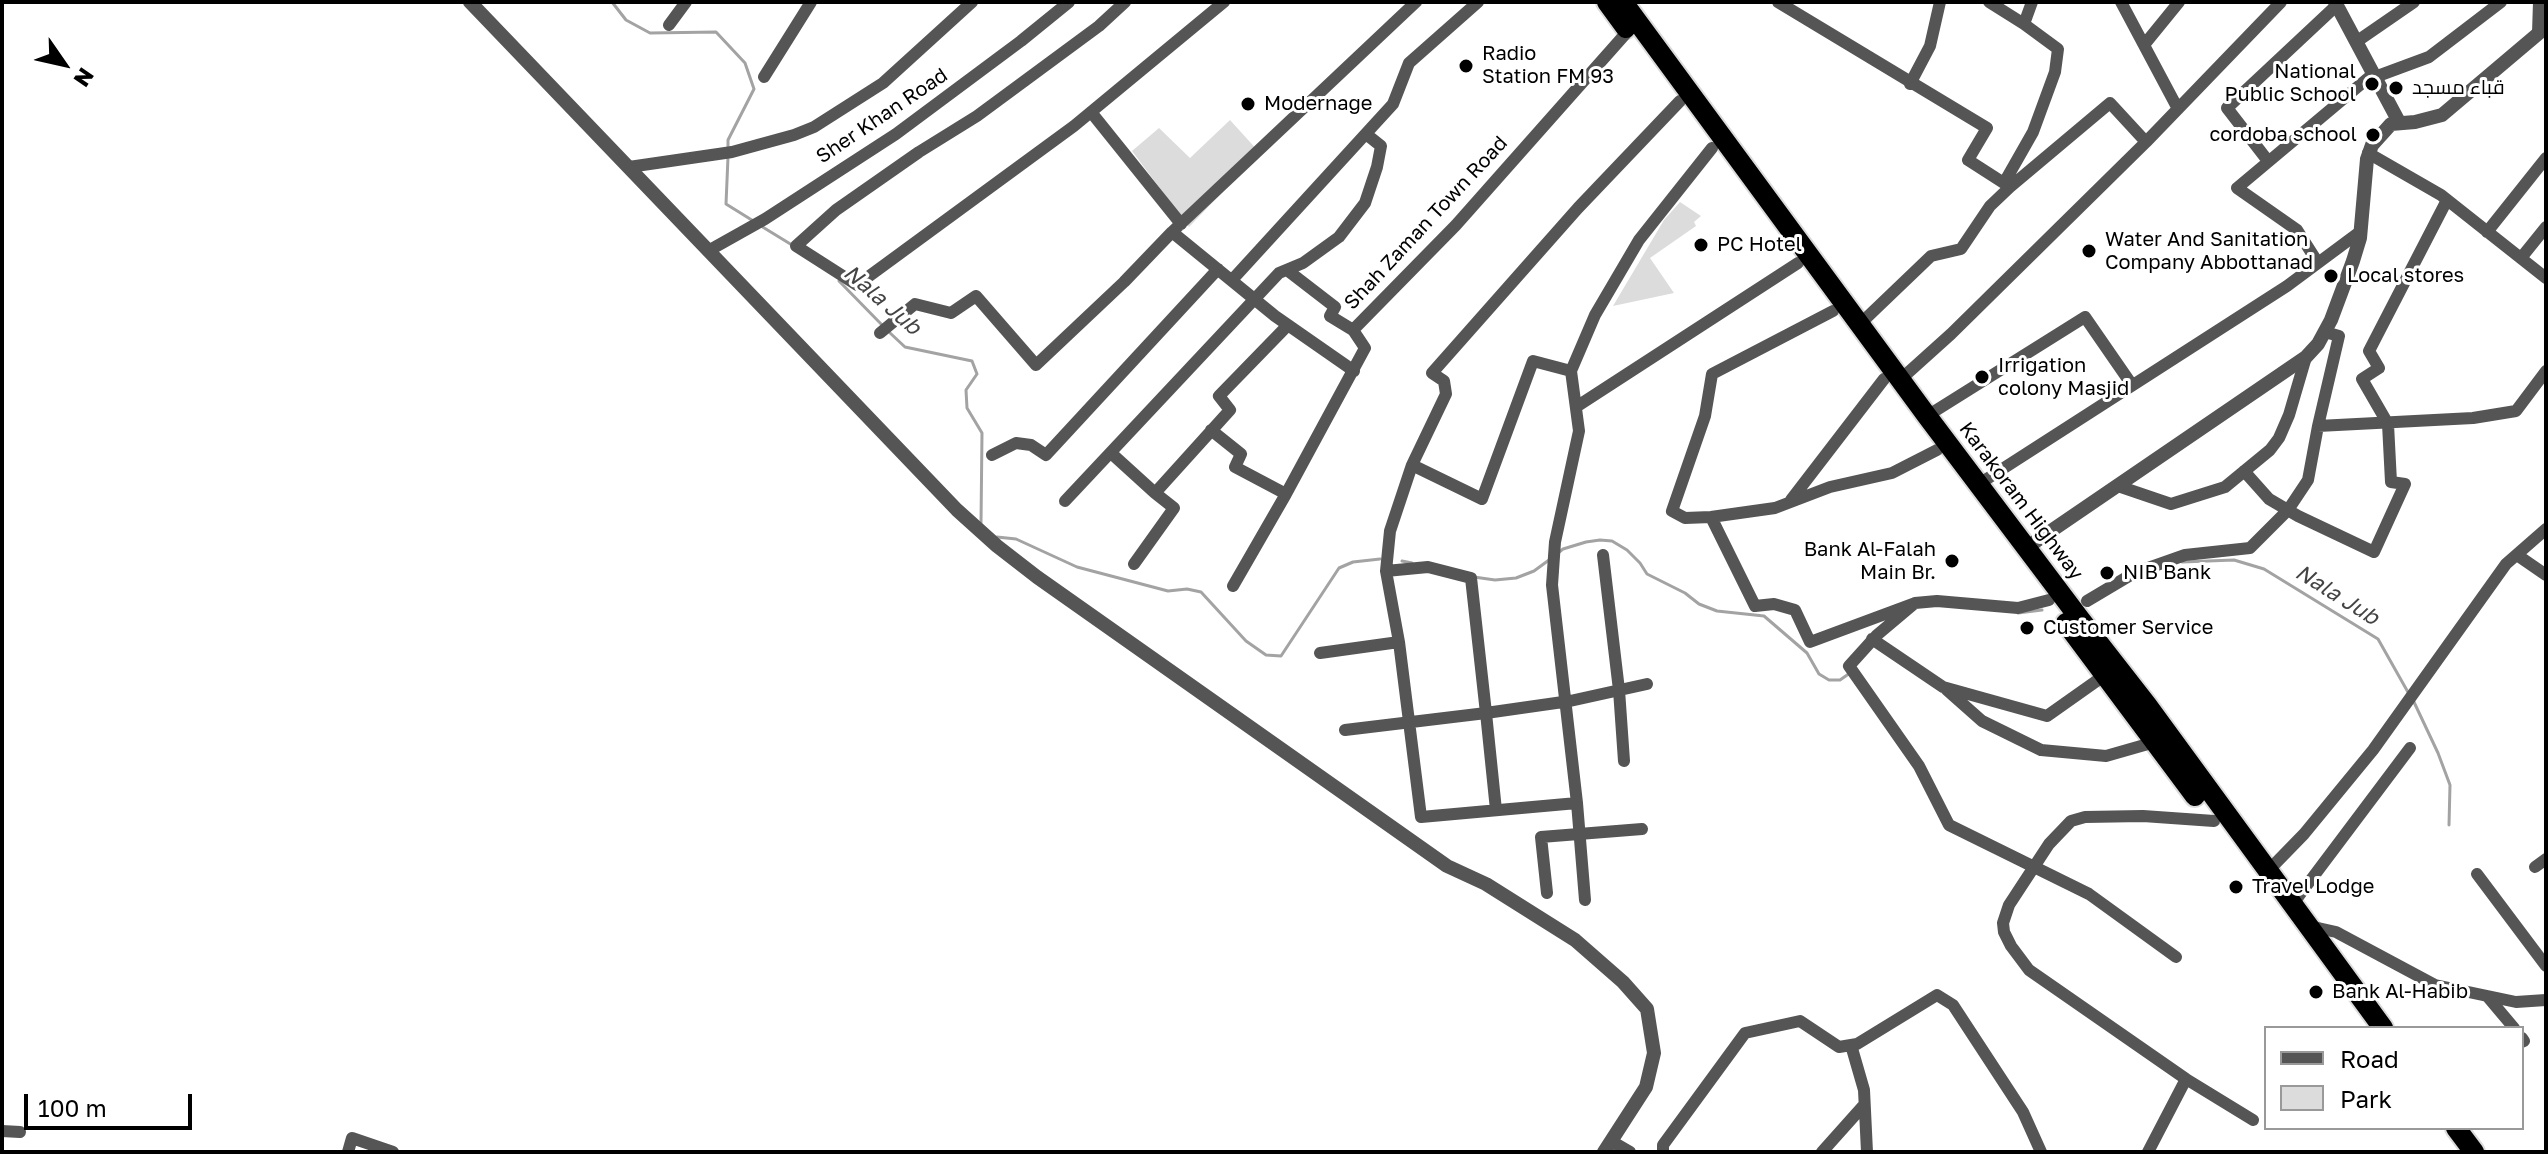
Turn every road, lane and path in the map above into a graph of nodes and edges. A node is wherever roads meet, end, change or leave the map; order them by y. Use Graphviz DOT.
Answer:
graph roads {
  1 [pos="470,2"];
  2 [pos="686,2"];
  3 [pos="811,2"];
  4 [pos="972,2"];
  5 [pos="1069,2"];
  6 [pos="1125,2"];
  7 [pos="1224,2"];
  8 [pos="1416,2"];
  9 [pos="1478,2"];
  10 [pos="1607,2"];
  11 [pos="1623,2"];
  12 [pos="1778,2"];
  13 [pos="1940,2"];
  14 [pos="1989,2"];
  15 [pos="2032,2"];
  16 [pos="2121,2"];
  17 [pos="2179,2"];
  18 [pos="2281,2"];
  19 [pos="2414,2"];
  20 [pos="2501,2"];
  21 [pos="2539,2"];
  22 [pos="2336,4"];
  23 [pos="2024,24"];
  24 [pos="669,25"];
  25 [pos="2542,30"];
  26 [pos="1628,31"];
  27 [pos="2356,42"];
  28 [pos="2144,45"];
  29 [pos="2374,75"];
  30 [pos="764,77"];
  31 [pos="1910,84"];
  32 [pos="1680,101"];
  33 [pos="2178,109"];
  34 [pos="1091,112"];
  35 [pos="2399,122"];
  36 [pos="1366,134"];
  37 [pos="2146,142"];
  38 [pos="1712,148"];
  39 [pos="2368,153"];
  40 [pos="2546,158"];
  41 [pos="2268,161"];
  42 [pos="629,167"];
  43 [pos="2007,185"];
  44 [pos="2447,200"];
  45 [pos="2546,227"];
  46 [pos="1176,228"];
  47 [pos="2361,231"];
  48 [pos="2487,232"];
  49 [pos="708,251"];
  50 [pos="2521,258"];
  51 [pos="1798,263"];
  52 [pos="2318,263"];
  53 [pos="1218,269"];
  54 [pos="1287,270"];
  55 [pos="2545,274"];
  56 [pos="1232,280"];
  57 [pos="1256,300"];
  58 [pos="1833,311"];
  59 [pos="1860,324"];
  60 [pos="1288,325"];
  61 [pos="1353,330"];
  62 [pos="2325,332"];
  63 [pos="880,333"];
  64 [pos="2306,357"];
  65 [pos="1354,371"];
  66 [pos="1571,371"];
  67 [pos="2546,371"];
  68 [pos="1892,379"];
  69 [pos="2132,385"];
  70 [pos="1576,407"];
  71 [pos="1927,416"];
  72 [pos="2388,424"];
  73 [pos="2318,426"];
  74 [pos="1211,430"];
  75 [pos="1937,450"];
  76 [pos="1111,453"];
  77 [pos="992,455"];
  78 [pos="1412,465"];
  79 [pos="2244,471"];
  80 [pos="1979,484"];
  81 [pos="2118,486"];
  82 [pos="1155,493"];
  83 [pos="1286,494"];
  84 [pos="1065,501"];
  85 [pos="1790,503"];
  86 [pos="2288,510"];
  87 [pos="1711,517"];
  88 [pos="2546,529"];
  89 [pos="2026,548"];
  90 [pos="1603,555"];
  91 [pos="2517,555"];
  92 [pos="1134,564"];
  93 [pos="1386,571"];
  94 [pos="2546,575"];
  95 [pos="1233,586"];
  96 [pos="1915,603"];
  97 [pos="2066,607"];
  98 [pos="1872,639"];
  99 [pos="1399,642"];
  100 [pos="1320,653"];
  101 [pos="2105,675"];
  102 [pos="1647,684"];
  103 [pos="1943,687"];
  104 [pos="1619,690"];
  105 [pos="1565,702"];
  106 [pos="1486,713"];
  107 [pos="1409,724"];
  108 [pos="1345,730"];
  109 [pos="2155,742"];
  110 [pos="2410,748"];
  111 [pos="1624,761"];
  112 [pos="2202,794"];
  113 [pos="1577,803"];
  114 [pos="1496,810"];
  115 [pos="2214,821"];
  116 [pos="1642,829"];
  117 [pos="1579,834"];
  118 [pos="2035,865"];
  119 [pos="2267,872"];
  120 [pos="2477,874"];
  121 [pos="1547,893"];
  122 [pos="1585,900"];
  123 [pos="2292,905"];
  124 [pos="2307,926"];
  125 [pos="2176,957"];
  126 [pos="2546,966"];
  127 [pos="2487,996"];
  128 [pos="2546,1000"];
  129 [pos="2365,1026"];
  130 [pos="2382,1026"];
  131 [pos="2512,1026"];
  132 [pos="1851,1045"];
  133 [pos="2186,1079"];
  134 [pos="1864,1105"];
  135 [pos="2253,1120"];
  136 [pos="2441,1130"];
  137 [pos="2458,1130"];
  138 [pos="2,1131"];
  139 [pos="20,1132"];
  140 [pos="1608,1146"];
  141 [pos="348,1152"];
  142 [pos="393,1152"];
  143 [pos="1630,1152"];
  144 [pos="1663,1152"];
  145 [pos="1822,1152"];
  146 [pos="1867,1152"];
  147 [pos="2041,1152"];
  148 [pos="2148,1152"];
  149 [pos="2457,1152"];
  150 [pos="2474,1152"];
  1 -- 42 [label="street"];
  2 -- 24 [label="street"];
  3 -- 30 [label="street"];
  4 -- 42 [label="street, Sher Khan Road"];
  5 -- 49 [label="street, Sher Khan Road"];
  6 -- 34 [label="street"];
  7 -- 34 [label="street"];
  8 -- 46 [label="street"];
  9 -- 36 [label="street"];
  10 -- 26 [label="highway, Karakoram Highway"];
  11 -- 59 [label="highway, Karakoram Highway"];
  12 -- 31 [label="street"];
  13 -- 31 [label="street"];
  14 -- 23 [label="street"];
  15 -- 23 [label="street"];
  16 -- 28 [label="street"];
  17 -- 28 [label="street"];
  18 -- 33 [label="street"];
  19 -- 27 [label="street"];
  20 -- 29 [label="street"];
  21 -- 25 [label="street"];
  22 -- 27 [label="street"];
  22 -- 41 [label="street"];
  23 -- 43 [label="street"];
  25 -- 35 [label="street"];
  26 -- 32 [label="highway, Karakoram Highway"];
  26 -- 61 [label="street, Shah Zaman Town Road"];
  27 -- 29 [label="street"];
  28 -- 33 [label="street"];
  29 -- 35 [label="street"];
  29 -- 41 [label="street"];
  31 -- 43 [label="street"];
  32 -- 38 [label="highway, Karakoram Highway"];
  32 -- 78 [label="street"];
  33 -- 37 [label="street"];
  34 -- 46 [label="street"];
  35 -- 39 [label="street"];
  36 -- 54 [label="street"];
  36 -- 56 [label="street"];
  37 -- 43 [label="street"];
  37 -- 68 [label="street"];
  38 -- 51 [label="highway, Karakoram Highway"];
  38 -- 66 [label="street"];
  39 -- 44 [label="street"];
  39 -- 47 [label="street"];
  40 -- 48 [label="street"];
  41 -- 52 [label="street"];
  42 -- 49 [label="street"];
  43 -- 59 [label="street"];
  44 -- 48 [label="street"];
  44 -- 72 [label="street"];
  45 -- 50 [label="street"];
  46 -- 53 [label="street"];
  46 -- 63 [label="street"];
  47 -- 52 [label="street"];
  47 -- 62 [label="street"];
  48 -- 50 [label="street"];
  49 -- 140 [label="street"];
  50 -- 55 [label="street"];
  51 -- 58 [label="highway, Karakoram Highway"];
  51 -- 70 [label="street"];
  52 -- 69 [label="street"];
  53 -- 56 [label="street"];
  53 -- 77 [label="street"];
  54 -- 57 [label="street"];
  54 -- 61 [label="street"];
  56 -- 57 [label="street"];
  57 -- 60 [label="street"];
  57 -- 76 [label="street"];
  58 -- 68 [label="highway, Karakoram Highway"];
  58 -- 87 [label="street"];
  59 -- 68 [label="highway, Karakoram Highway"];
  60 -- 65 [label="street"];
  60 -- 74 [label="street"];
  61 -- 65 [label="street, Shah Zaman Town Road"];
  62 -- 64 [label="street"];
  62 -- 73 [label="street"];
  64 -- 79 [label="street"];
  64 -- 81 [label="street"];
  65 -- 83 [label="street, Shah Zaman Town Road"];
  66 -- 70 [label="street"];
  66 -- 78 [label="street"];
  67 -- 72 [label="street"];
  68 -- 71 [label="highway, Karakoram Highway"];
  68 -- 75 [label="highway, Karakoram Highway"];
  68 -- 85 [label="street"];
  69 -- 71 [label="street"];
  69 -- 80 [label="street"];
  70 -- 105 [label="street"];
  71 -- 80 [label="highway, Karakoram Highway"];
  72 -- 73 [label="street"];
  72 -- 86 [label="street"];
  73 -- 86 [label="street"];
  74 -- 82 [label="street"];
  74 -- 83 [label="street"];
  75 -- 85 [label="street"];
  75 -- 97 [label="highway, Karakoram Highway"];
  76 -- 82 [label="street"];
  76 -- 84 [label="street"];
  78 -- 93 [label="street"];
  79 -- 81 [label="street"];
  79 -- 86 [label="street"];
  80 -- 89 [label="highway, Karakoram Highway"];
  81 -- 89 [label="street"];
  82 -- 92 [label="street"];
  83 -- 95 [label="street, Shah Zaman Town Road"];
  85 -- 87 [label="street"];
  86 -- 97 [label="street"];
  87 -- 96 [label="street"];
  88 -- 91 [label="street"];
  89 -- 97 [label="highway, Karakoram Highway"];
  90 -- 104 [label="street"];
  91 -- 94 [label="street"];
  91 -- 119 [label="street"];
  93 -- 99 [label="street"];
  93 -- 106 [label="street"];
  96 -- 97 [label="street"];
  96 -- 98 [label="street"];
  97 -- 101 [label="highway, Karakoram Highway"];
  97 -- 112 [label="highway, Karakoram Highway"];
  98 -- 103 [label="street"];
  98 -- 118 [label="street"];
  99 -- 100 [label="street"];
  99 -- 107 [label="street"];
  101 -- 103 [label="street"];
  101 -- 109 [label="highway, Karakoram Highway"];
  102 -- 104 [label="street"];
  103 -- 109 [label="street"];
  104 -- 105 [label="street"];
  104 -- 111 [label="street"];
  105 -- 106 [label="street"];
  105 -- 113 [label="street"];
  106 -- 107 [label="street"];
  106 -- 114 [label="street"];
  107 -- 108 [label="street"];
  107 -- 114 [label="street"];
  109 -- 112 [label="highway, Karakoram Highway"];
  110 -- 123 [label="street"];
  112 -- 115 [label="highway, Karakoram Highway"];
  112 -- 119 [label="highway, Karakoram Highway"];
  113 -- 114 [label="street"];
  113 -- 117 [label="street"];
  115 -- 118 [label="street"];
  115 -- 129 [label="highway, Karakoram Highway"];
  116 -- 117 [label="street"];
  117 -- 121 [label="street"];
  117 -- 122 [label="street"];
  118 -- 125 [label="street"];
  118 -- 133 [label="street"];
  119 -- 123 [label="highway, Karakoram Highway"];
  120 -- 126 [label="street"];
  123 -- 124 [label="highway, Karakoram Highway"];
  124 -- 127 [label="street"];
  124 -- 130 [label="highway, Karakoram Highway"];
  127 -- 128 [label="street"];
  127 -- 131 [label="street"];
  132 -- 134 [label="street"];
  132 -- 144 [label="street"];
  132 -- 147 [label="street"];
  133 -- 135 [label="street"];
  133 -- 148 [label="street"];
  134 -- 145 [label="street"];
  134 -- 146 [label="street"];
  136 -- 149 [label="highway"];
  137 -- 150 [label="highway"];
  138 -- 139 [label="street"];
  140 -- 143 [label="street"];
  141 -- 142 [label="street"];
}
